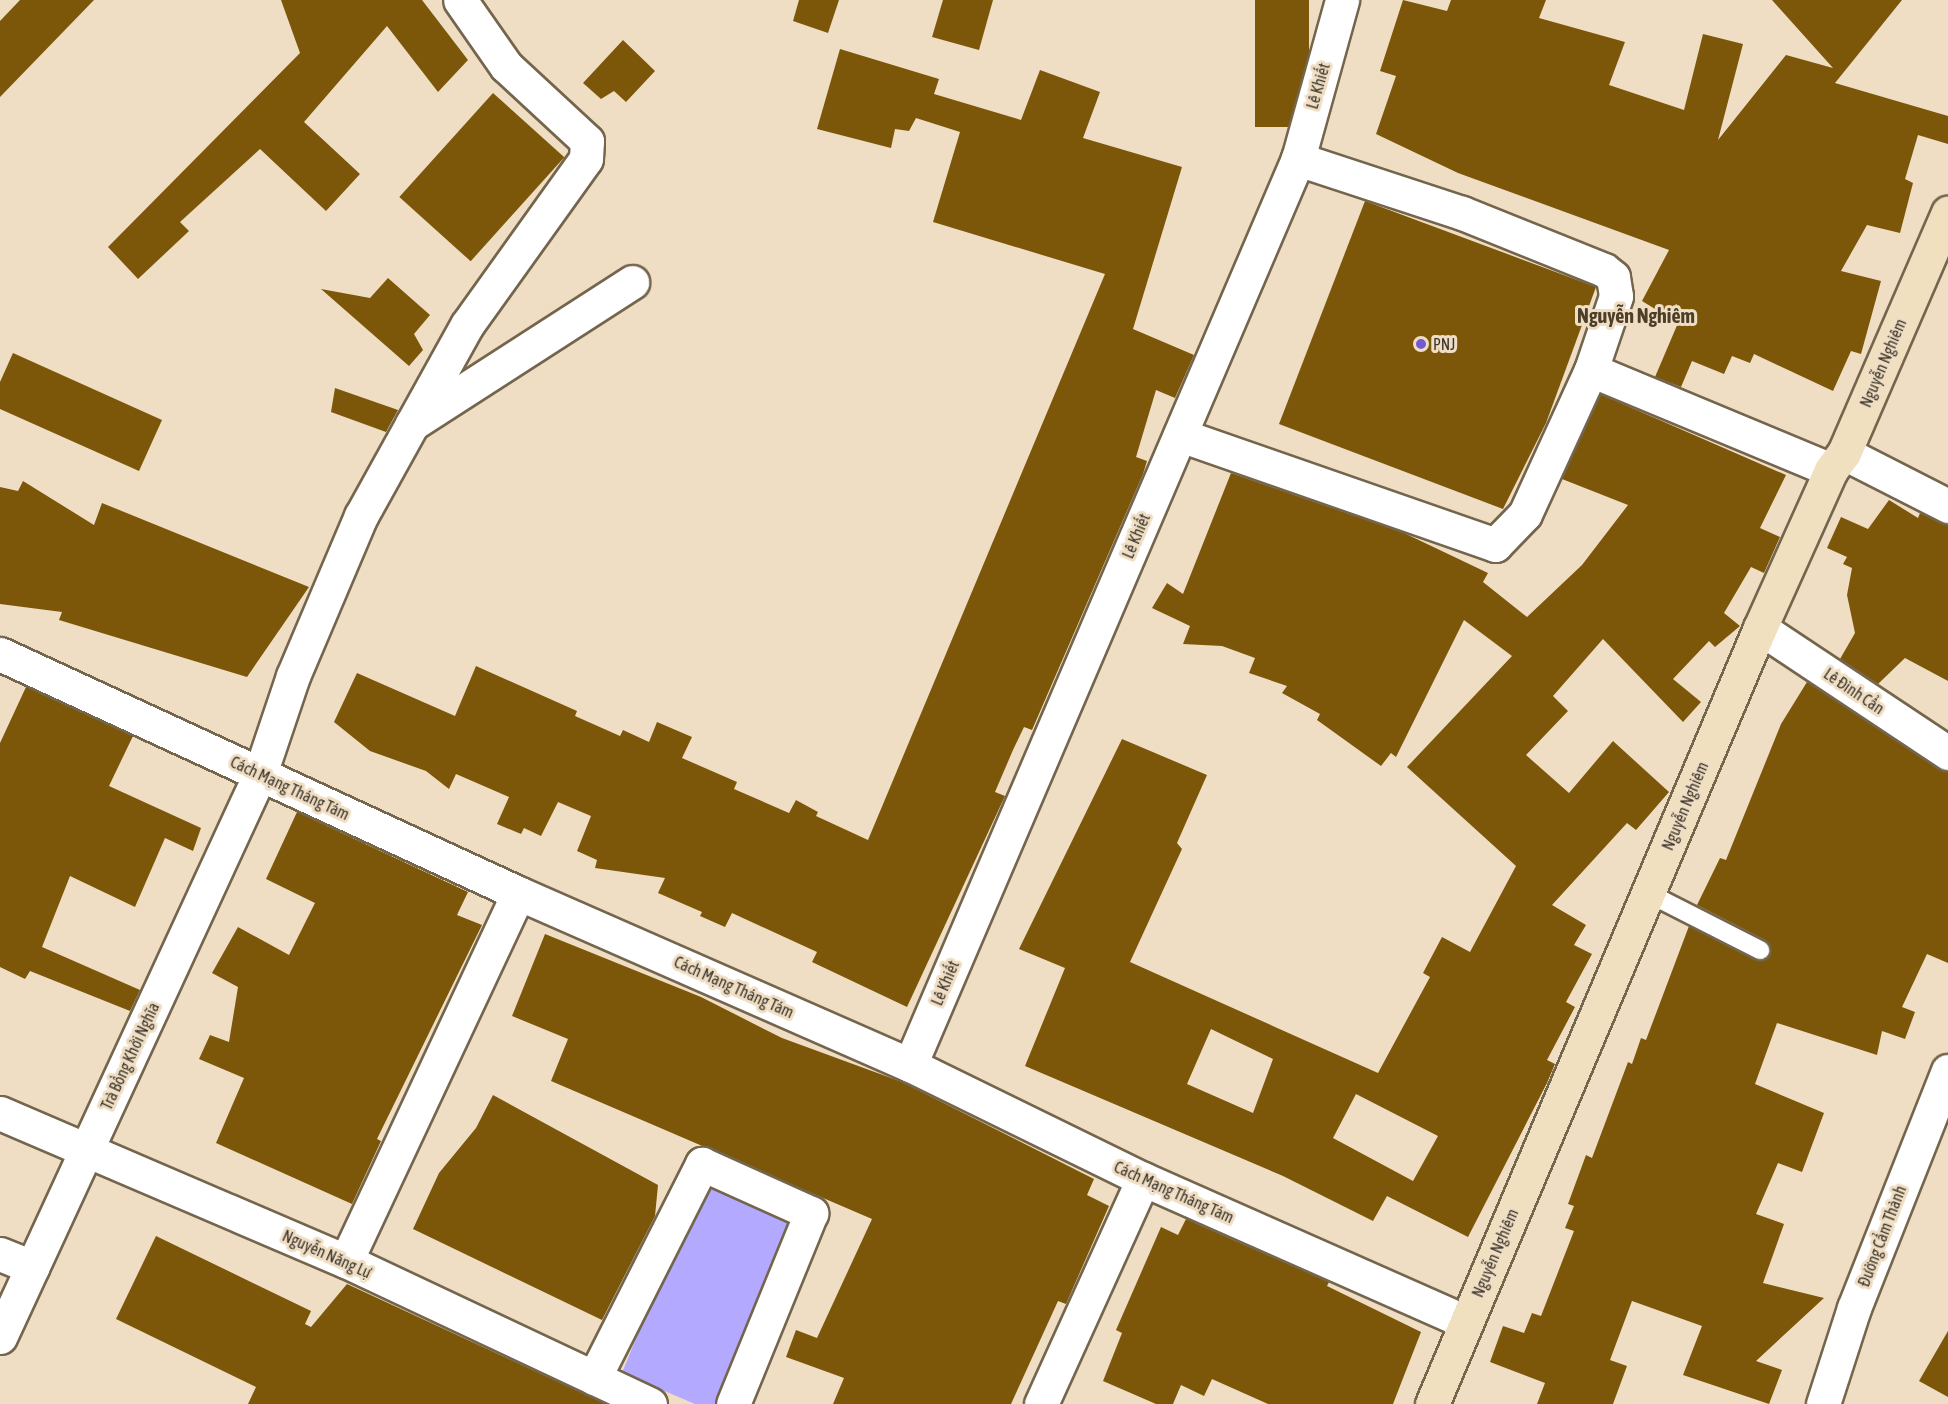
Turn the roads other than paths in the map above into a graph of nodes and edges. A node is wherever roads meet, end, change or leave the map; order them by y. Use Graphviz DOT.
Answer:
graph roads {
  1 [pos="460,0"];
  2 [pos="1342,0"];
  3 [pos="1298,159"];
  4 [pos="1948,213"];
  5 [pos="632,282"];
  6 [pos="1591,369"];
  7 [pos="407,427"];
  8 [pos="1180,435"];
  9 [pos="1837,462"];
  10 [pos="1948,506"];
  11 [pos="1760,628"];
  12 [pos="0,654"];
  13 [pos="1948,753"];
  14 [pos="260,774"];
  15 [pos="518,893"];
  16 [pos="1648,894"];
  17 [pos="1760,950"];
  18 [pos="910,1065"];
  19 [pos="1948,1071"];
  20 [pos="0,1113"];
  21 [pos="87,1150"];
  22 [pos="1143,1179"];
  23 [pos="0,1254"];
  24 [pos="346,1261"];
  25 [pos="33,1267"];
  26 [pos="1466,1322"];
  27 [pos="0,1337"];
  28 [pos="594,1378"];
  29 [pos="650,1404"];
  30 [pos="733,1404"];
  31 [pos="1041,1404"];
  32 [pos="1432,1404"];
  33 [pos="1824,1404"];
  1 -- 7 [label="street, Trà Bồng Khởi Nghĩa"];
  2 -- 3 [label="street, Lê Khiết"];
  3 -- 6 [label="street"];
  3 -- 8 [label="street, Lê Khiết"];
  4 -- 9 [label="street, Nguyễn Nghiêm"];
  5 -- 7 [label="street"];
  6 -- 8 [label="street"];
  6 -- 9 [label="street"];
  7 -- 14 [label="street, Trà Bồng Khởi Nghĩa"];
  8 -- 18 [label="street, Lê Khiết"];
  9 -- 10 [label="street"];
  9 -- 11 [label="street, Nguyễn Nghiêm"];
  11 -- 13 [label="street, Lê Đình Cẩn"];
  11 -- 16 [label="street, Nguyễn Nghiêm"];
  12 -- 14 [label="street, Cách Mạng Tháng Tám"];
  14 -- 15 [label="street, Cách Mạng Tháng Tám"];
  14 -- 21 [label="street, Trà Bồng Khởi Nghĩa"];
  15 -- 18 [label="street, Cách Mạng Tháng Tám"];
  15 -- 24 [label="street"];
  16 -- 17 [label="lane"];
  16 -- 26 [label="street, Nguyễn Nghiêm"];
  18 -- 22 [label="street, Cách Mạng Tháng Tám"];
  19 -- 33 [label="street, Đường Cẩm Thành"];
  20 -- 21 [label="street, Nguyễn Năng Lự"];
  21 -- 24 [label="street, Nguyễn Năng Lự"];
  21 -- 25 [label="street, Trà Bồng Khởi Nghĩa"];
  22 -- 26 [label="street, Cách Mạng Tháng Tám"];
  22 -- 31 [label="street"];
  23 -- 25 [label="street"];
  24 -- 28 [label="street, Nguyễn Năng Lự"];
  25 -- 27 [label="street, Trà Bồng Khởi Nghĩa"];
  26 -- 32 [label="street, Nguyễn Nghiêm"];
  28 -- 29 [label="street, Nguyễn Năng Lự"];
  28 -- 30 [label="street"];
}
